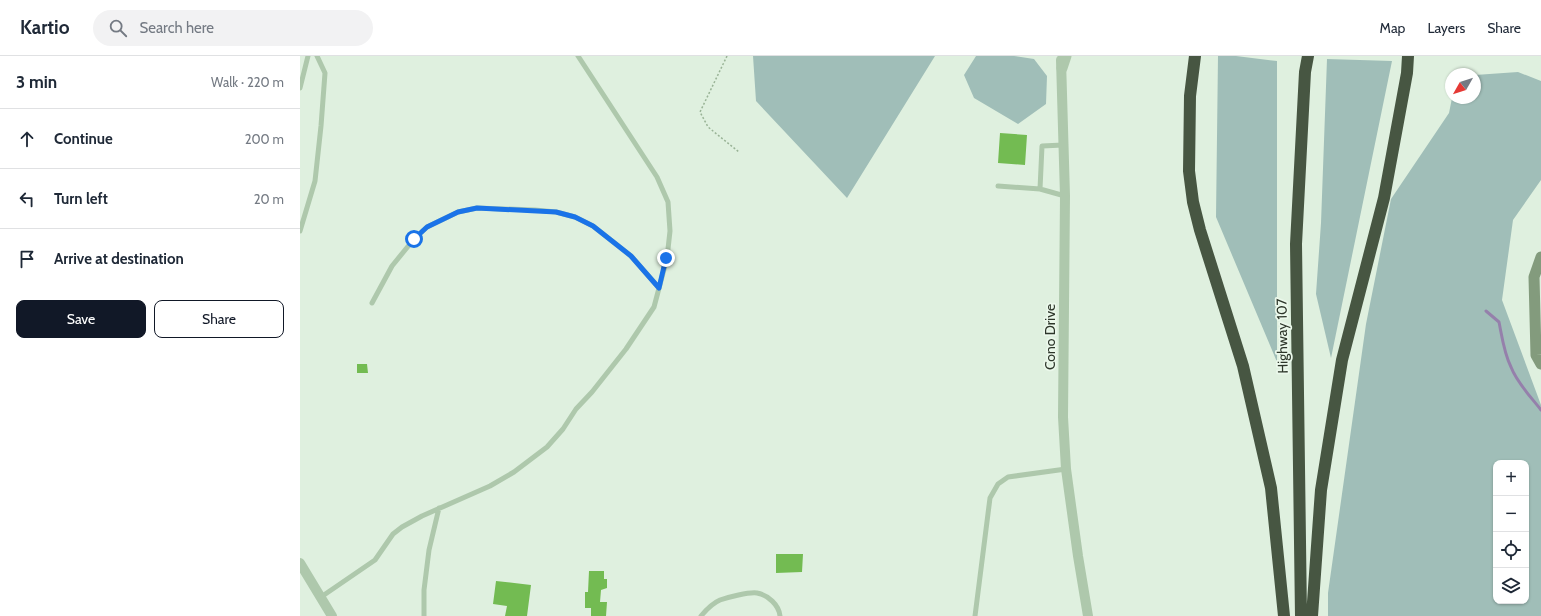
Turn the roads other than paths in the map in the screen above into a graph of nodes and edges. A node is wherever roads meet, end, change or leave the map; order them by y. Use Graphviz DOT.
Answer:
graph roads {
  1 [pos="308,56"];
  2 [pos="316,56"];
  3 [pos="578,56"];
  4 [pos="1062,56"];
  5 [pos="1066,56"];
  6 [pos="1194,56"];
  7 [pos="1308,56"];
  8 [pos="1408,56"];
  9 [pos="1062,68"];
  10 [pos="300,88"];
  11 [pos="1063,145"];
  12 [pos="998,186"];
  13 [pos="1040,189"];
  14 [pos="1065,196"];
  15 [pos="300,231"];
  16 [pos="1541,257"];
  17 [pos="659,288"];
  18 [pos="372,304"];
  19 [pos="1541,364"];
  20 [pos="1066,470"];
  21 [pos="439,508"];
  22 [pos="300,563"];
  23 [pos="321,597"];
  24 [pos="332,616"];
  25 [pos="424,616"];
  26 [pos="701,616"];
  27 [pos="780,616"];
  28 [pos="975,616"];
  29 [pos="1088,616"];
  30 [pos="1284,616"];
  31 [pos="1301,616"];
  32 [pos="1312,616"];
  1 -- 10 [label="lane"];
  2 -- 15 [label="lane"];
  3 -- 17 [label="lane"];
  4 -- 9 [label="street, Cono Drive"];
  5 -- 9 [label="street"];
  6 -- 30 [label="highway"];
  7 -- 31 [label="highway, Highway 107"];
  8 -- 32 [label="highway"];
  9 -- 11 [label="street, Cono Drive"];
  11 -- 13 [label="lane"];
  11 -- 14 [label="street, Cono Drive"];
  12 -- 13 [label="lane"];
  13 -- 14 [label="lane"];
  14 -- 20 [label="street, Cono Drive"];
  16 -- 19 [label="main road"];
  17 -- 18 [label="lane"];
  17 -- 21 [label="lane"];
  20 -- 28 [label="lane"];
  20 -- 29 [label="street, Cono Drive"];
  21 -- 23 [label="lane"];
  21 -- 25 [label="lane"];
  22 -- 23 [label="street"];
  23 -- 24 [label="street"];
  26 -- 27 [label="lane"];
}
